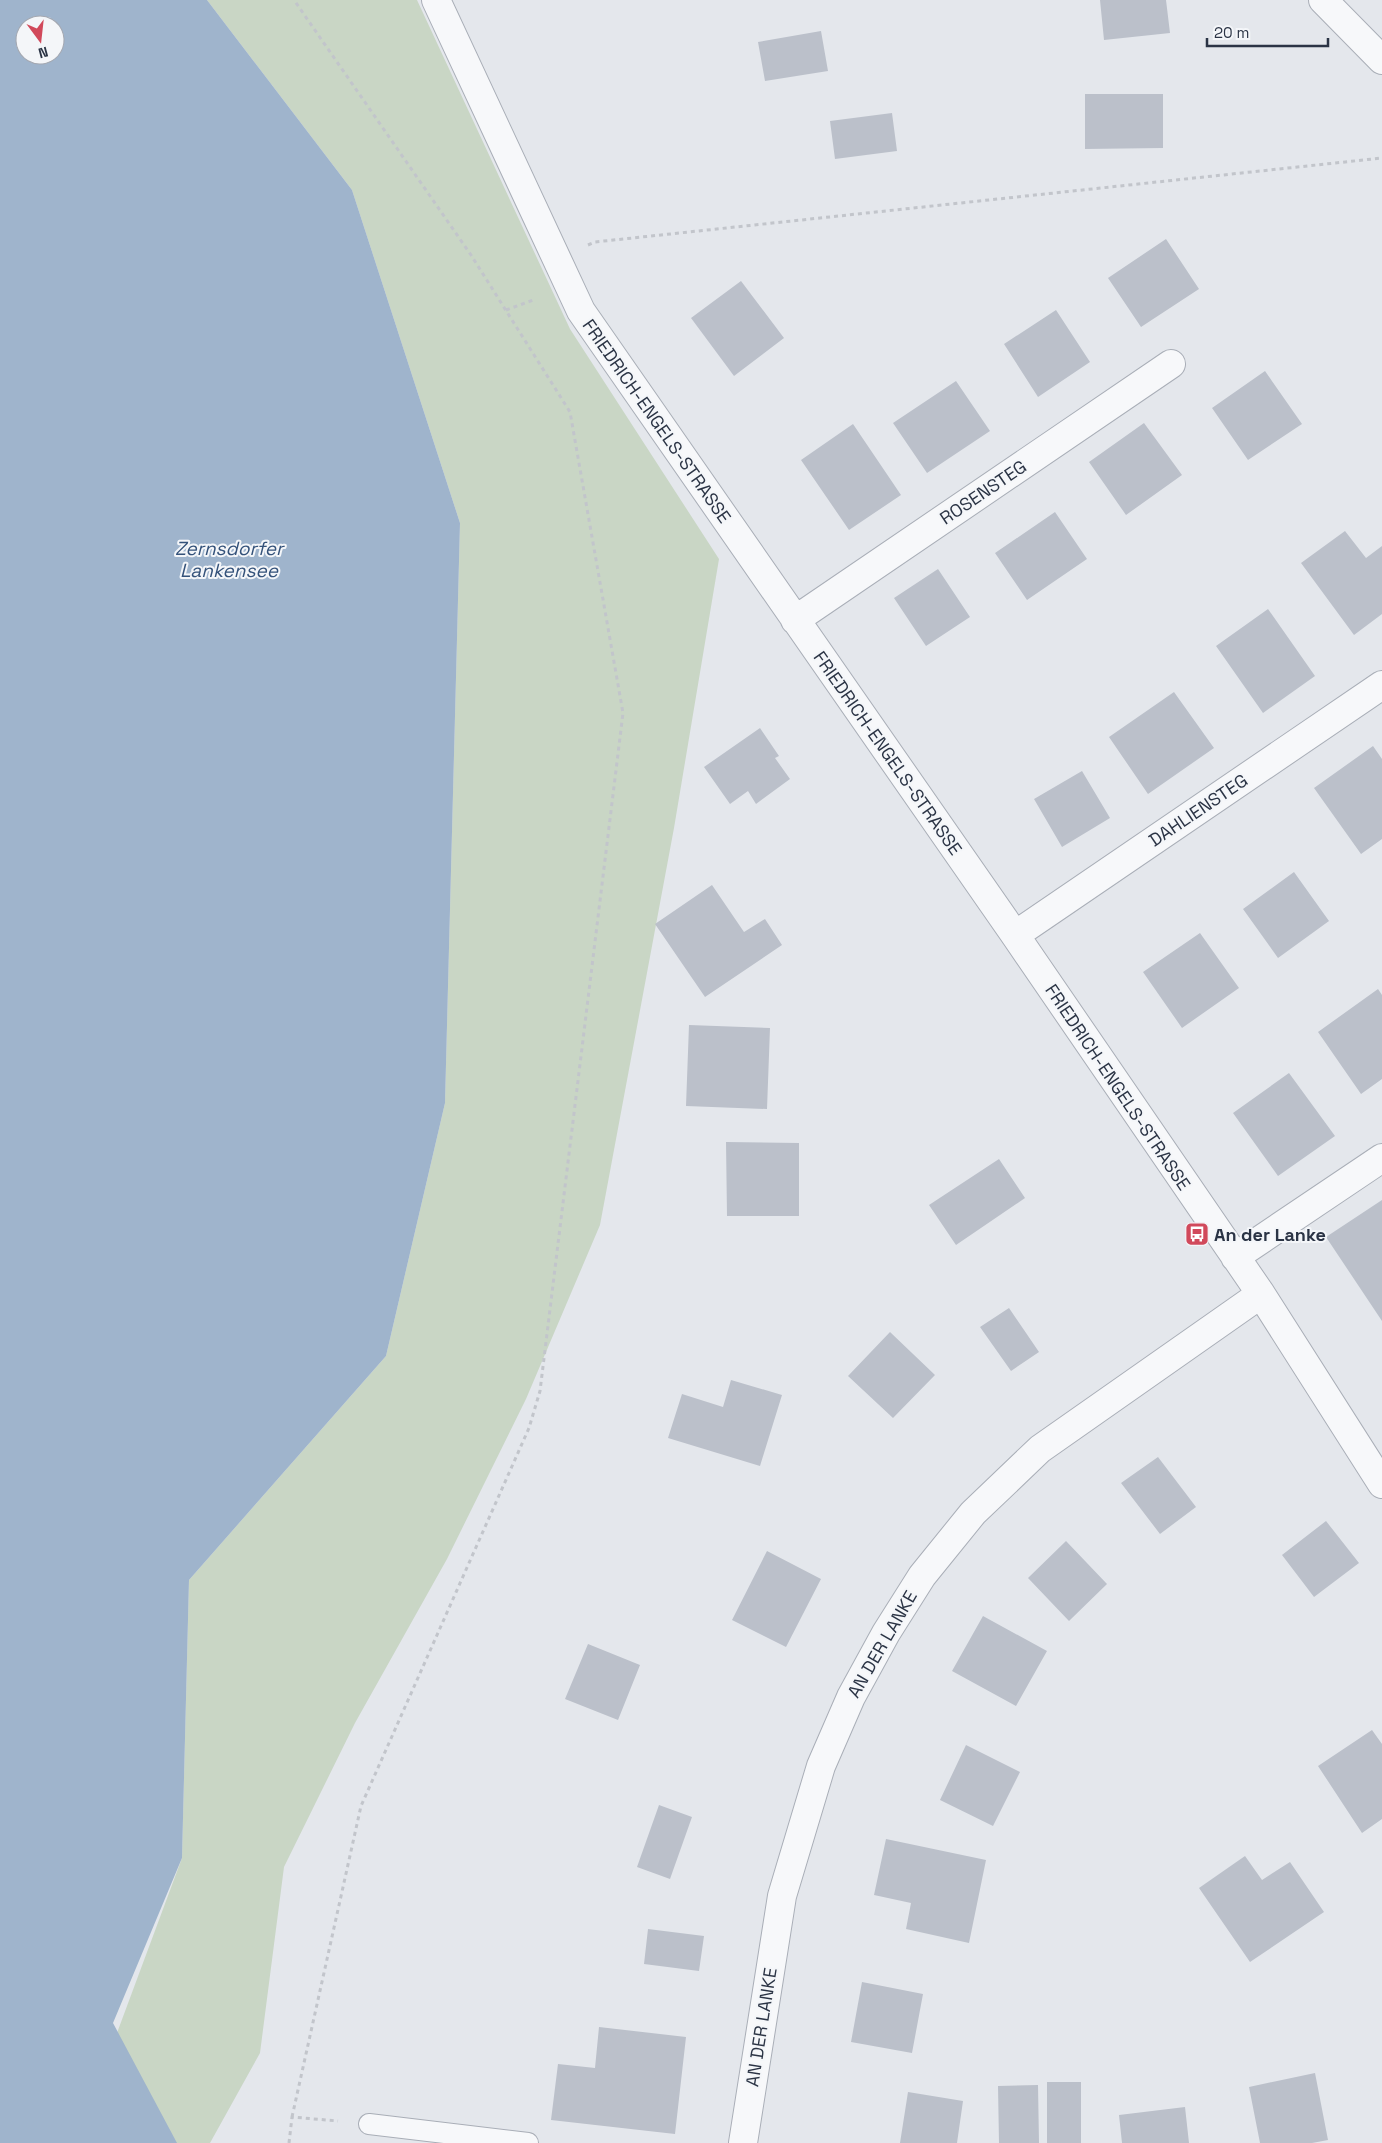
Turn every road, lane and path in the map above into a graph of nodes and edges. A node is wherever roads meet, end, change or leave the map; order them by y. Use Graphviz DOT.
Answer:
graph roads {
  1 [pos="294,0"];
  2 [pos="436,0"];
  3 [pos="1323,0"];
  4 [pos="1382,60"];
  5 [pos="1382,158"];
  6 [pos="557,262"];
  7 [pos="537,299"];
  8 [pos="506,310"];
  9 [pos="1171,364"];
  10 [pos="795,620"];
  11 [pos="1382,685"];
  12 [pos="1015,935"];
  13 [pos="1382,1158"];
  14 [pos="1235,1257"];
  15 [pos="1261,1294"];
  16 [pos="1382,1484"];
  17 [pos="292,2117"];
  18 [pos="369,2124"];
  19 [pos="289,2143"];
  20 [pos="528,2143"];
  21 [pos="743,2143"];
  1 -- 8 [label="path"];
  2 -- 6 [label="street, FRIEDRICH-ENGELS-STRASSE"];
  3 -- 4 [label="street"];
  5 -- 6 [label="path"];
  6 -- 10 [label="street, FRIEDRICH-ENGELS-STRASSE"];
  7 -- 8 [label="path"];
  8 -- 17 [label="path"];
  9 -- 10 [label="street, ROSENSTEG"];
  10 -- 12 [label="street, FRIEDRICH-ENGELS-STRASSE"];
  11 -- 12 [label="street, DAHLIENSTEG"];
  12 -- 14 [label="street, FRIEDRICH-ENGELS-STRASSE"];
  13 -- 14 [label="street"];
  14 -- 15 [label="street, FRIEDRICH-ENGELS-STRASSE"];
  15 -- 16 [label="street, FRIEDRICH-ENGELS-STRASSE"];
  15 -- 21 [label="street, AN DER LANKE"];
  17 -- 18 [label="path"];
  17 -- 19 [label="path"];
  18 -- 20 [label="lane"];
}
